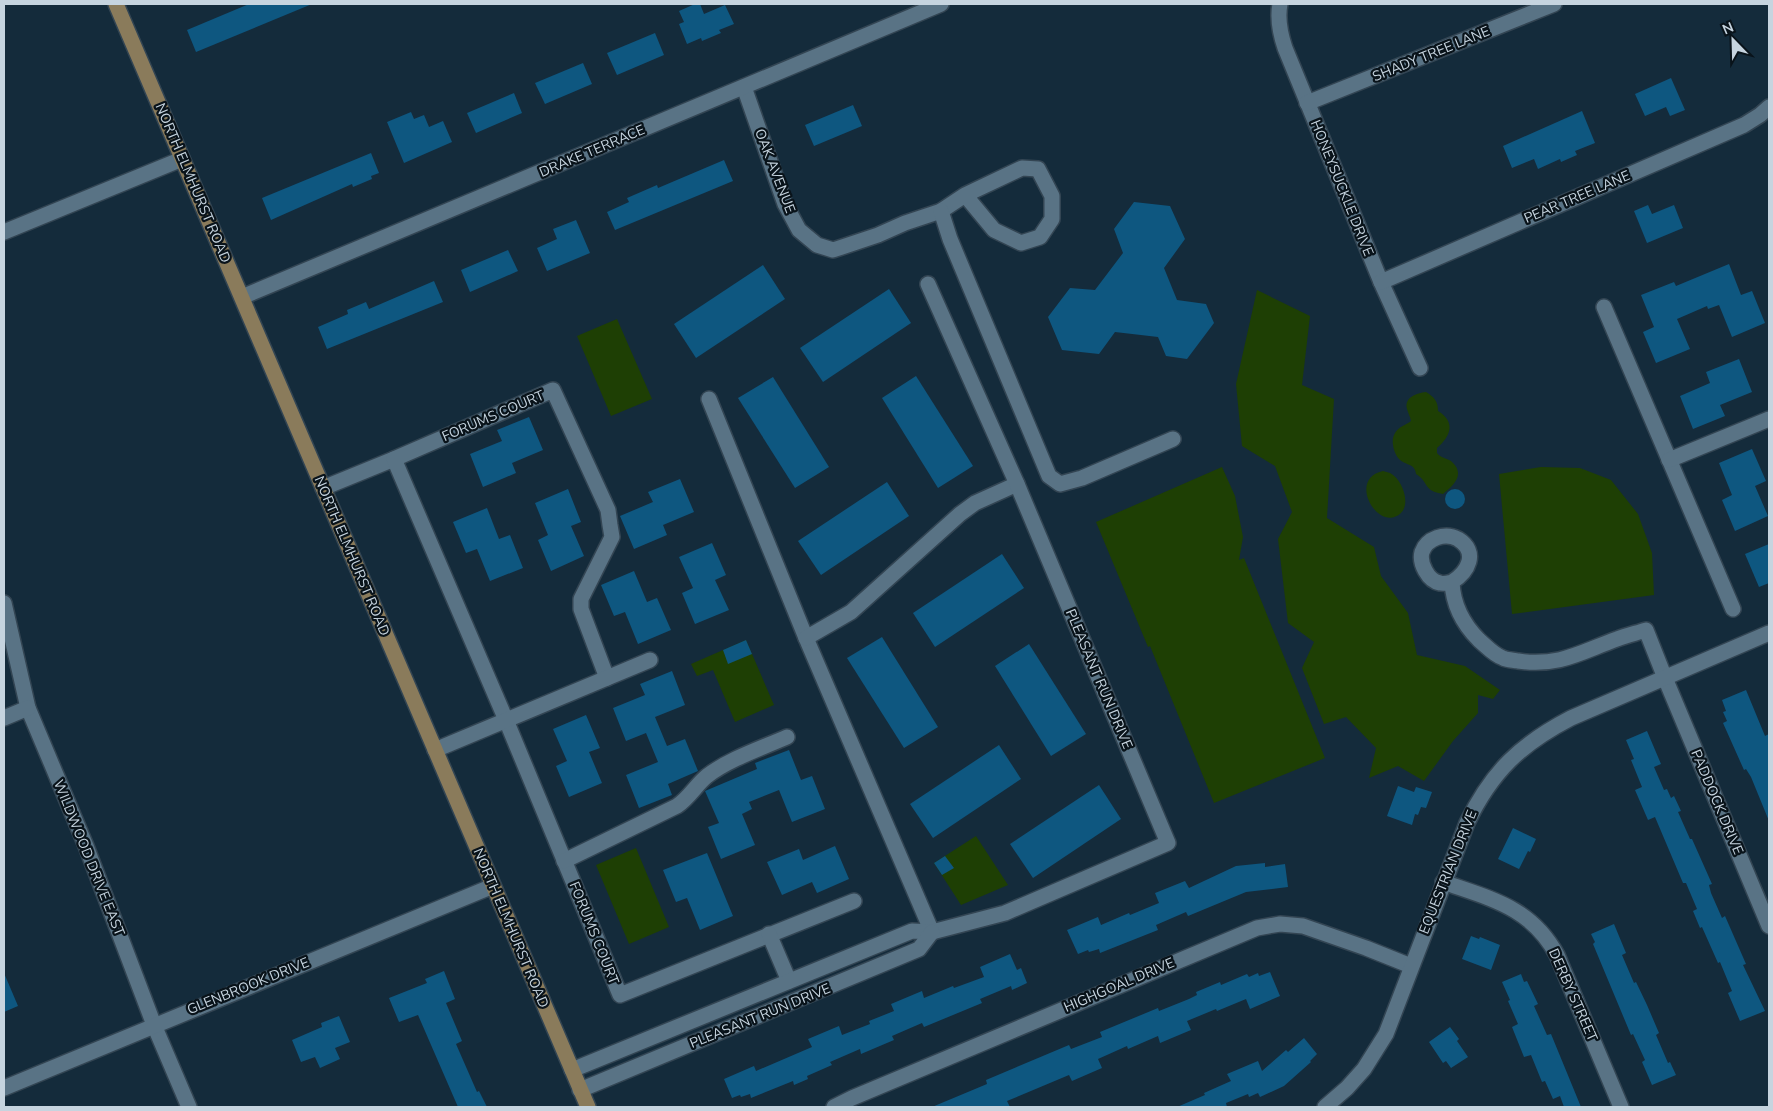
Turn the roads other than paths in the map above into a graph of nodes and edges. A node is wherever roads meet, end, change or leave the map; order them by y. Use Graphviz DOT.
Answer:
graph roads {
  1 [pos="116,4"];
  2 [pos="941,4"];
  3 [pos="1280,4"];
  4 [pos="1554,4"];
  5 [pos="744,87"];
  6 [pos="1307,103"];
  7 [pos="1769,107"];
  8 [pos="182,159"];
  9 [pos="965,195"];
  10 [pos="941,211"];
  11 [pos="4,232"];
  12 [pos="1381,282"];
  13 [pos="928,284"];
  14 [pos="242,297"];
  15 [pos="1604,307"];
  16 [pos="1420,368"];
  17 [pos="708,399"];
  18 [pos="1769,419"];
  19 [pos="1174,439"];
  20 [pos="394,459"];
  21 [pos="1669,460"];
  22 [pos="1017,484"];
  23 [pos="323,488"];
  24 [pos="1452,582"];
  25 [pos="4,603"];
  26 [pos="1733,609"];
  27 [pos="1769,633"];
  28 [pos="806,638"];
  29 [pos="650,660"];
  30 [pos="607,678"];
  31 [pos="1665,678"];
  32 [pos="28,708"];
  33 [pos="4,718"];
  34 [pos="506,720"];
  35 [pos="788,737"];
  36 [pos="435,750"];
  37 [pos="564,861"];
  38 [pos="1443,882"];
  39 [pos="493,886"];
  40 [pos="854,900"];
  41 [pos="1769,926"];
  42 [pos="932,932"];
  43 [pos="769,934"];
  44 [pos="1411,966"];
  45 [pos="790,981"];
  46 [pos="154,1025"];
  47 [pos="572,1070"];
  48 [pos="4,1088"];
  49 [pos="580,1090"];
  50 [pos="189,1107"];
  51 [pos="588,1107"];
  52 [pos="834,1107"];
  53 [pos="1325,1107"];
  54 [pos="1621,1107"];
  1 -- 8 [label="main road, NORTH ELMHURST ROAD"];
  2 -- 5 [label="street, DRAKE TERRACE"];
  3 -- 6 [label="street, HONEYSUCKLE DRIVE"];
  4 -- 6 [label="street, SHADY TREE LANE"];
  5 -- 10 [label="street, OAK AVENUE"];
  5 -- 14 [label="street, DRAKE TERRACE"];
  6 -- 12 [label="street, HONEYSUCKLE DRIVE"];
  7 -- 12 [label="street, PEAR TREE LANE"];
  8 -- 11 [label="street"];
  8 -- 14 [label="main road, NORTH ELMHURST ROAD"];
  9 -- 9 [label="street"];
  9 -- 10 [label="street"];
  10 -- 19 [label="street"];
  12 -- 16 [label="street, HONEYSUCKLE DRIVE"];
  13 -- 22 [label="street, PLEASANT RUN DRIVE"];
  14 -- 23 [label="main road, NORTH ELMHURST ROAD"];
  15 -- 21 [label="street"];
  17 -- 28 [label="street"];
  18 -- 21 [label="street"];
  20 -- 23 [label="street, FORUMS COURT"];
  20 -- 30 [label="street, FORUMS COURT"];
  20 -- 34 [label="street, FORUMS COURT"];
  21 -- 26 [label="street"];
  22 -- 28 [label="street"];
  22 -- 42 [label="street, PLEASANT RUN DRIVE"];
  23 -- 36 [label="main road, NORTH ELMHURST ROAD"];
  24 -- 31 [label="street, PADDOCK DRIVE"];
  25 -- 32 [label="street, WILDWOOD DRIVE EAST"];
  27 -- 31 [label="street, EQUESTRIAN DRIVE"];
  28 -- 42 [label="street"];
  29 -- 30 [label="street"];
  30 -- 34 [label="street"];
  31 -- 38 [label="street, EQUESTRIAN DRIVE"];
  31 -- 41 [label="street, PADDOCK DRIVE"];
  32 -- 33 [label="street"];
  32 -- 46 [label="street, WILDWOOD DRIVE EAST"];
  34 -- 36 [label="street"];
  34 -- 37 [label="street, FORUMS COURT"];
  35 -- 37 [label="street"];
  36 -- 39 [label="main road, NORTH ELMHURST ROAD"];
  37 -- 43 [label="street, FORUMS COURT"];
  38 -- 44 [label="street, EQUESTRIAN DRIVE"];
  38 -- 54 [label="street, DERBY STREET"];
  39 -- 46 [label="street, GLENBROOK DRIVE"];
  39 -- 47 [label="main road, NORTH ELMHURST ROAD"];
  40 -- 43 [label="street, FORUMS COURT"];
  42 -- 45 [label="street, PLEASANT RUN DRIVE"];
  42 -- 49 [label="street, PLEASANT RUN DRIVE"];
  43 -- 45 [label="street"];
  44 -- 52 [label="street, HIGHGOAL DRIVE"];
  44 -- 53 [label="street, EQUESTRIAN DRIVE"];
  45 -- 47 [label="street, PLEASANT RUN DRIVE"];
  46 -- 48 [label="street, GLENBROOK DRIVE"];
  46 -- 50 [label="street, WILDWOOD DRIVE EAST"];
  47 -- 49 [label="main road, NORTH ELMHURST ROAD"];
  49 -- 51 [label="main road, NORTH ELMHURST ROAD"];
}
